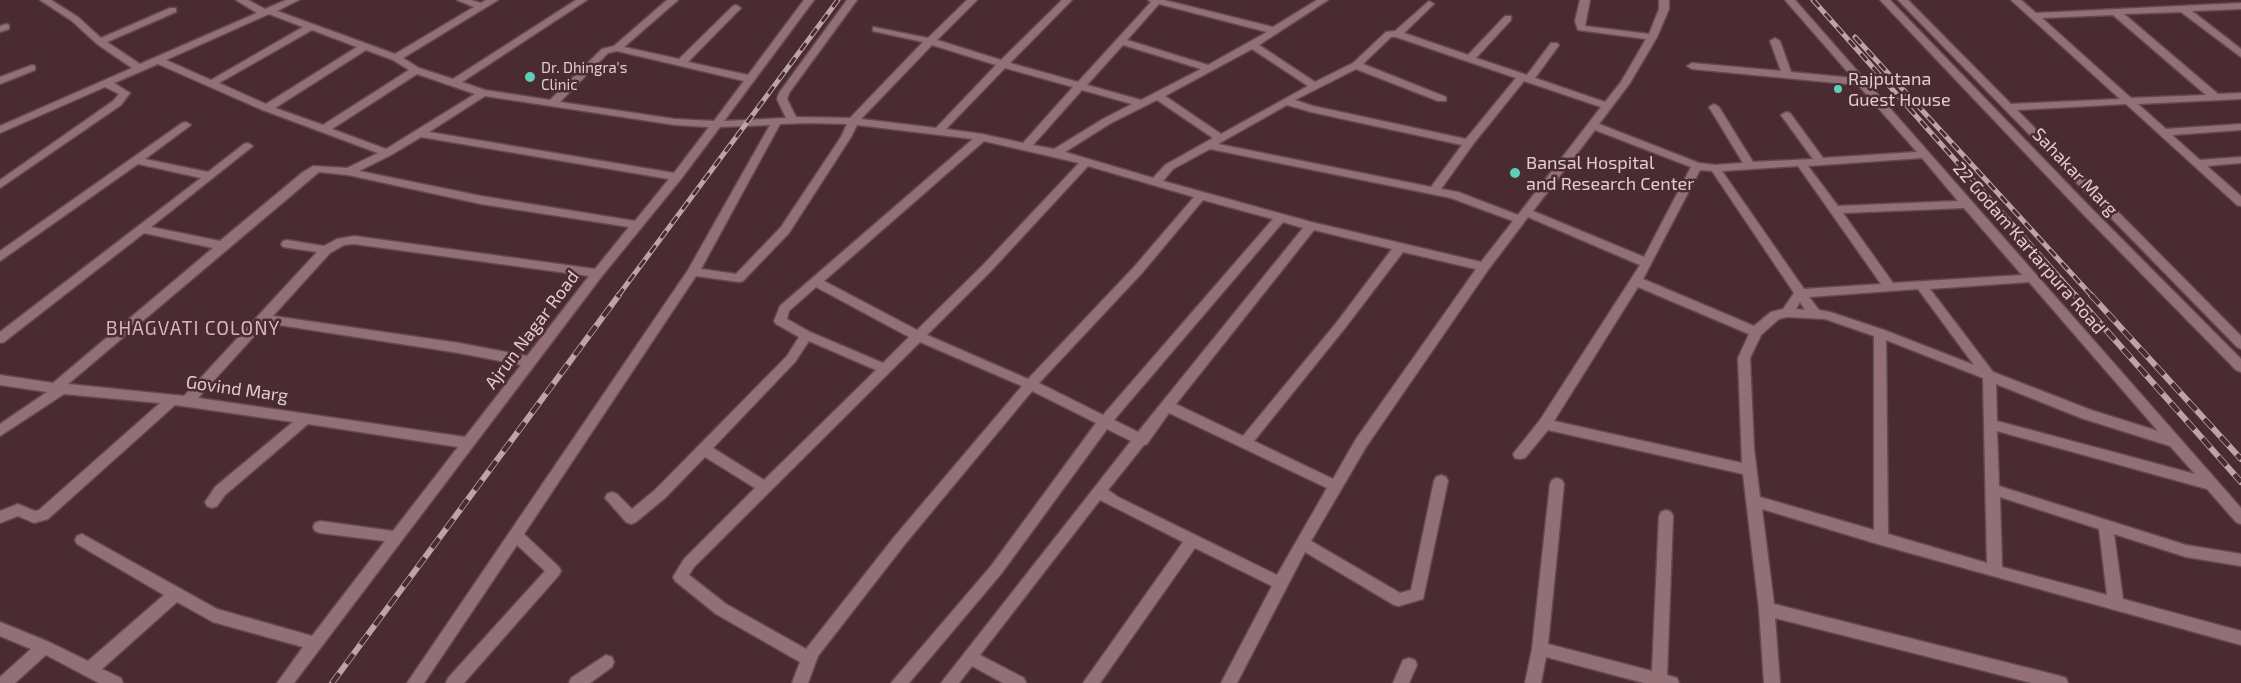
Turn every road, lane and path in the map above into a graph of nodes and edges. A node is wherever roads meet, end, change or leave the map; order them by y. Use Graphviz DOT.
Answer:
graph roads {
  1 [pos="241,0"];
  2 [pos="294,0"];
  3 [pos="462,0"];
  4 [pos="493,0"];
  5 [pos="582,0"];
  6 [pos="673,0"];
  7 [pos="809,0"];
  8 [pos="852,0"];
  9 [pos="972,0"];
  10 [pos="1067,0"];
  11 [pos="1155,0"];
  12 [pos="1323,0"];
  13 [pos="1585,0"];
  14 [pos="1664,0"];
  15 [pos="1790,0"];
  16 [pos="1885,0"];
  17 [pos="1903,0"];
  18 [pos="2016,0"];
  19 [pos="48,1"];
  20 [pos="1429,4"];
  21 [pos="2241,6"];
  22 [pos="482,7"];
  23 [pos="736,8"];
  24 [pos="2182,8"];
  25 [pos="173,10"];
  26 [pos="267,12"];
  27 [pos="2115,12"];
  28 [pos="2034,16"];
  29 [pos="1508,18"];
  30 [pos="310,27"];
  31 [pos="876,29"];
  32 [pos="1276,31"];
  33 [pos="1398,34"];
  34 [pos="1652,37"];
  35 [pos="930,41"];
  36 [pos="1121,41"];
  37 [pos="1775,41"];
  38 [pos="100,42"];
  39 [pos="1252,45"];
  40 [pos="1554,45"];
  41 [pos="364,47"];
  42 [pos="617,48"];
  43 [pos="2241,54"];
  44 [pos="396,58"];
  45 [pos="1471,58"];
  46 [pos="160,61"];
  47 [pos="682,62"];
  48 [pos="1003,64"];
  49 [pos="1356,66"];
  50 [pos="1692,66"];
  51 [pos="32,68"];
  52 [pos="142,69"];
  53 [pos="1210,69"];
  54 [pos="416,70"];
  55 [pos="1787,74"];
  56 [pos="1527,77"];
  57 [pos="750,79"];
  58 [pos="0,81"];
  59 [pos="1861,82"];
  60 [pos="105,83"];
  61 [pos="454,83"];
  62 [pos="211,84"];
  63 [pos="1081,86"];
  64 [pos="1316,87"];
  65 [pos="483,93"];
  66 [pos="1158,96"];
  67 [pos="2241,96"];
  68 [pos="2215,97"];
  69 [pos="1442,99"];
  70 [pos="1286,101"];
  71 [pos="2130,102"];
  72 [pos="553,103"];
  73 [pos="1142,104"];
  74 [pos="1608,106"];
  75 [pos="1714,107"];
  76 [pos="2009,107"];
  77 [pos="267,108"];
  78 [pos="1786,115"];
  79 [pos="777,121"];
  80 [pos="793,121"];
  81 [pos="853,121"];
  82 [pos="717,124"];
  83 [pos="186,125"];
  84 [pos="1592,125"];
  85 [pos="2241,127"];
  86 [pos="324,129"];
  87 [pos="0,130"];
  88 [pos="938,132"];
  89 [pos="2163,132"];
  90 [pos="418,133"];
  91 [pos="982,137"];
  92 [pos="1220,138"];
  93 [pos="1469,143"];
  94 [pos="1208,145"];
  95 [pos="248,146"];
  96 [pos="1026,146"];
  97 [pos="387,153"];
  98 [pos="1056,153"];
  99 [pos="1925,155"];
  100 [pos="135,160"];
  101 [pos="2241,160"];
  102 [pos="1086,162"];
  103 [pos="1820,162"];
  104 [pos="1800,163"];
  105 [pos="2198,163"];
  106 [pos="1698,166"];
  107 [pos="1750,166"];
  108 [pos="1715,168"];
  109 [pos="348,172"];
  110 [pos="210,176"];
  111 [pos="677,177"];
  112 [pos="1155,183"];
  113 [pos="0,185"];
  114 [pos="1434,190"];
  115 [pos="1201,196"];
  116 [pos="2241,201"];
  117 [pos="1968,204"];
  118 [pos="1834,210"];
  119 [pos="1523,216"];
  120 [pos="1280,217"];
  121 [pos="638,225"];
  122 [pos="1310,226"];
  123 [pos="142,229"];
  124 [pos="287,244"];
  125 [pos="224,246"];
  126 [pos="1400,247"];
  127 [pos="326,250"];
  128 [pos="0,257"];
  129 [pos="1648,263"];
  130 [pos="1484,267"];
  131 [pos="693,272"];
  132 [pos="598,273"];
  133 [pos="2032,278"];
  134 [pos="1636,281"];
  135 [pos="816,282"];
  136 [pos="1922,285"];
  137 [pos="1890,287"];
  138 [pos="1800,293"];
  139 [pos="1787,313"];
  140 [pos="1814,313"];
  141 [pos="265,318"];
  142 [pos="1756,332"];
  143 [pos="1880,333"];
  144 [pos="806,335"];
  145 [pos="917,336"];
  146 [pos="0,339"];
  147 [pos="2241,344"];
  148 [pos="532,362"];
  149 [pos="2241,367"];
  150 [pos="883,368"];
  151 [pos="1989,376"];
  152 [pos="0,380"];
  153 [pos="1030,385"];
  154 [pos="58,388"];
  155 [pos="180,400"];
  156 [pos="1167,406"];
  157 [pos="306,418"];
  158 [pos="1105,421"];
  159 [pos="1545,424"];
  160 [pos="1990,424"];
  161 [pos="0,431"];
  162 [pos="1142,440"];
  163 [pos="2175,442"];
  164 [pos="468,443"];
  165 [pos="1245,443"];
  166 [pos="703,449"];
  167 [pos="1520,454"];
  168 [pos="1750,470"];
  169 [pos="1441,481"];
  170 [pos="1557,484"];
  171 [pos="2210,484"];
  172 [pos="1335,486"];
  173 [pos="766,488"];
  174 [pos="1992,488"];
  175 [pos="1099,491"];
  176 [pos="612,498"];
  177 [pos="1754,501"];
  178 [pos="212,502"];
  179 [pos="1666,516"];
  180 [pos="0,517"];
  181 [pos="2241,518"];
  182 [pos="320,526"];
  183 [pos="2106,526"];
  184 [pos="516,535"];
  185 [pos="396,537"];
  186 [pos="1882,539"];
  187 [pos="82,540"];
  188 [pos="1192,540"];
  189 [pos="1302,543"];
  190 [pos="2241,560"];
  191 [pos="1995,571"];
  192 [pos="1280,583"];
  193 [pos="176,593"];
  194 [pos="2116,604"];
  195 [pos="1767,609"];
  196 [pos="0,630"];
  197 [pos="2241,638"];
  198 [pos="315,644"];
  199 [pos="44,647"];
  200 [pos="1540,649"];
  201 [pos="969,657"];
  202 [pos="810,659"];
  203 [pos="606,662"];
  204 [pos="1409,665"];
  205 [pos="89,670"];
  206 [pos="1665,681"];
  207 [pos="4,683"];
  208 [pos="115,683"];
  209 [pos="285,683"];
  210 [pos="415,683"];
  211 [pos="454,683"];
  212 [pos="577,683"];
  213 [pos="800,683"];
  214 [pos="899,683"];
  215 [pos="949,683"];
  216 [pos="1018,683"];
  217 [pos="1091,683"];
  218 [pos="1229,683"];
  219 [pos="1401,683"];
  220 [pos="1533,683"];
  221 [pos="1772,683"];
  222 [pos="2060,683"];
  1 -- 26 [label="street"];
  2 -- 26 [label="street"];
  3 -- 22 [label="street"];
  4 -- 22 [label="street"];
  5 -- 61 [label="street"];
  6 -- 42 [label="street"];
  7 -- 57 [label="street, Ajrun Nagar Road"];
  8 -- 80 [label="street"];
  9 -- 35 [label="street"];
  10 -- 48 [label="street"];
  11 -- 32 [label="street"];
  11 -- 36 [label="street"];
  12 -- 32 [label="street"];
  13 -- 34 [label="street"];
  14 -- 34 [label="street"];
  15 -- 59 [label="street, 22 Godam Kartarpura Road"];
  16 -- 149 [label="street, Sahakar Marg"];
  17 -- 76 [label="street, Sahakar Marg"];
  18 -- 28 [label="street"];
  19 -- 38 [label="street"];
  20 -- 33 [label="street"];
  21 -- 24 [label="street"];
  22 -- 44 [label="street"];
  23 -- 47 [label="street"];
  24 -- 27 [label="street"];
  24 -- 43 [label="street"];
  25 -- 38 [label="street"];
  26 -- 30 [label="street"];
  26 -- 46 [label="street"];
  27 -- 28 [label="street"];
  27 -- 68 [label="street"];
  28 -- 71 [label="street"];
  29 -- 45 [label="street"];
  30 -- 41 [label="street"];
  30 -- 62 [label="street"];
  31 -- 35 [label="street"];
  32 -- 39 [label="street"];
  33 -- 45 [label="street"];
  33 -- 49 [label="street"];
  34 -- 74 [label="street"];
  35 -- 48 [label="street"];
  35 -- 81 [label="street"];
  36 -- 53 [label="street"];
  36 -- 63 [label="street"];
  37 -- 55 [label="street"];
  38 -- 52 [label="street"];
  39 -- 53 [label="street"];
  39 -- 64 [label="street"];
  40 -- 56 [label="street"];
  41 -- 44 [label="street"];
  41 -- 77 [label="street"];
  42 -- 47 [label="street"];
  42 -- 72 [label="street"];
  44 -- 54 [label="street"];
  45 -- 56 [label="street"];
  46 -- 52 [label="street"];
  46 -- 62 [label="street"];
  47 -- 57 [label="street"];
  48 -- 63 [label="street"];
  48 -- 88 [label="street"];
  49 -- 64 [label="street"];
  49 -- 69 [label="street"];
  50 -- 55 [label="street"];
  51 -- 58 [label="street"];
  52 -- 60 [label="street"];
  53 -- 66 [label="street"];
  54 -- 61 [label="street"];
  54 -- 86 [label="street"];
  55 -- 59 [label="street"];
  56 -- 74 [label="street"];
  56 -- 93 [label="street"];
  57 -- 82 [label="street, Ajrun Nagar Road"];
  59 -- 99 [label="street, 22 Godam Kartarpura Road"];
  60 -- 87 [label="street"];
  60 -- 113 [label="street"];
  61 -- 65 [label="street"];
  62 -- 77 [label="street"];
  63 -- 73 [label="street"];
  63 -- 96 [label="street"];
  64 -- 70 [label="street"];
  65 -- 72 [label="street"];
  65 -- 90 [label="street"];
  66 -- 73 [label="street"];
  66 -- 92 [label="street"];
  67 -- 68 [label="street"];
  68 -- 71 [label="street"];
  70 -- 92 [label="street"];
  70 -- 93 [label="street"];
  71 -- 76 [label="street"];
  71 -- 89 [label="street"];
  72 -- 82 [label="street"];
  73 -- 98 [label="street"];
  74 -- 84 [label="street"];
  75 -- 107 [label="street"];
  76 -- 147 [label="street, Sahakar Marg"];
  77 -- 86 [label="street"];
  78 -- 103 [label="street"];
  79 -- 80 [label="street"];
  79 -- 82 [label="street"];
  79 -- 131 [label="street"];
  80 -- 81 [label="street"];
  81 -- 88 [label="street"];
  81 -- 131 [label="street"];
  82 -- 111 [label="street, Ajrun Nagar Road"];
  83 -- 100 [label="street"];
  84 -- 106 [label="street"];
  84 -- 119 [label="street"];
  85 -- 89 [label="street"];
  86 -- 97 [label="street"];
  88 -- 91 [label="street"];
  89 -- 105 [label="street"];
  90 -- 97 [label="street"];
  90 -- 111 [label="street"];
  91 -- 96 [label="street"];
  91 -- 135 [label="street"];
  92 -- 94 [label="street"];
  93 -- 114 [label="street"];
  94 -- 112 [label="street"];
  94 -- 114 [label="street"];
  95 -- 110 [label="street"];
  96 -- 98 [label="street"];
  97 -- 109 [label="street"];
  98 -- 102 [label="street"];
  99 -- 103 [label="street"];
  99 -- 117 [label="street, 22 Godam Kartarpura Road"];
  100 -- 110 [label="street"];
  100 -- 128 [label="street"];
  101 -- 105 [label="street"];
  102 -- 112 [label="street"];
  102 -- 145 [label="street"];
  103 -- 104 [label="street"];
  104 -- 107 [label="street"];
  104 -- 118 [label="street"];
  105 -- 116 [label="street"];
  106 -- 108 [label="street"];
  106 -- 129 [label="street"];
  107 -- 108 [label="street"];
  108 -- 138 [label="street"];
  109 -- 121 [label="street"];
  109 -- 125 [label="street"];
  110 -- 123 [label="street"];
  111 -- 121 [label="street, Ajrun Nagar Road"];
  112 -- 115 [label="street"];
  114 -- 119 [label="street"];
  115 -- 120 [label="street"];
  115 -- 153 [label="street"];
  117 -- 118 [label="street"];
  117 -- 133 [label="street, 22 Godam Kartarpura Road"];
  118 -- 137 [label="street"];
  119 -- 129 [label="street"];
  119 -- 130 [label="street"];
  120 -- 122 [label="street"];
  120 -- 158 [label="street"];
  121 -- 132 [label="street, Ajrun Nagar Road"];
  122 -- 126 [label="street"];
  122 -- 156 [label="street"];
  123 -- 125 [label="street"];
  123 -- 146 [label="street"];
  124 -- 127 [label="street"];
  125 -- 154 [label="street"];
  126 -- 130 [label="street"];
  126 -- 165 [label="street"];
  127 -- 132 [label="street"];
  127 -- 141 [label="street"];
  129 -- 134 [label="street"];
  130 -- 172 [label="street"];
  131 -- 184 [label="street"];
  132 -- 148 [label="street, Ajrun Nagar Road"];
  133 -- 136 [label="street"];
  133 -- 163 [label="street, 22 Godam Kartarpura Road"];
  134 -- 142 [label="street"];
  134 -- 159 [label="street"];
  135 -- 144 [label="street"];
  135 -- 145 [label="street"];
  136 -- 137 [label="street"];
  136 -- 151 [label="street"];
  137 -- 138 [label="street"];
  138 -- 139 [label="street"];
  138 -- 140 [label="street"];
  139 -- 140 [label="street"];
  139 -- 142 [label="street"];
  140 -- 143 [label="street"];
  141 -- 148 [label="street"];
  141 -- 155 [label="street"];
  142 -- 168 [label="street"];
  143 -- 151 [label="street"];
  143 -- 186 [label="street"];
  144 -- 150 [label="street"];
  144 -- 166 [label="street"];
  145 -- 150 [label="street"];
  145 -- 153 [label="street"];
  148 -- 164 [label="street, Ajrun Nagar Road"];
  150 -- 173 [label="street"];
  151 -- 160 [label="street"];
  151 -- 163 [label="street"];
  152 -- 154 [label="street, Govind Marg"];
  153 -- 158 [label="street"];
  153 -- 202 [label="street"];
  154 -- 155 [label="street, Govind Marg"];
  154 -- 161 [label="street"];
  155 -- 157 [label="street, Govind Marg"];
  155 -- 180 [label="street"];
  156 -- 162 [label="street"];
  156 -- 165 [label="street"];
  157 -- 164 [label="street, Govind Marg"];
  157 -- 178 [label="street"];
  158 -- 162 [label="street"];
  158 -- 214 [label="street"];
  159 -- 167 [label="street"];
  159 -- 168 [label="street"];
  160 -- 171 [label="street"];
  160 -- 174 [label="street"];
  162 -- 175 [label="street"];
  163 -- 171 [label="street, 22 Godam Kartarpura Road"];
  164 -- 185 [label="street, Ajrun Nagar Road"];
  165 -- 172 [label="street"];
  166 -- 173 [label="street"];
  166 -- 176 [label="street"];
  168 -- 177 [label="street"];
  169 -- 189 [label="street"];
  170 -- 200 [label="street"];
  171 -- 181 [label="street, 22 Godam Kartarpura Road"];
  172 -- 189 [label="street"];
  173 -- 202 [label="street"];
  174 -- 183 [label="street"];
  174 -- 191 [label="street"];
  175 -- 188 [label="street"];
  175 -- 201 [label="street"];
  177 -- 186 [label="street"];
  177 -- 195 [label="street"];
  179 -- 206 [label="street"];
  182 -- 185 [label="street"];
  183 -- 190 [label="street"];
  183 -- 194 [label="street"];
  184 -- 210 [label="street"];
  184 -- 211 [label="street"];
  185 -- 198 [label="street, Ajrun Nagar Road"];
  186 -- 191 [label="street"];
  187 -- 193 [label="street"];
  188 -- 192 [label="street"];
  188 -- 217 [label="street"];
  189 -- 192 [label="street"];
  191 -- 194 [label="street"];
  192 -- 218 [label="street"];
  193 -- 198 [label="street"];
  193 -- 205 [label="street"];
  194 -- 197 [label="street"];
  195 -- 221 [label="street"];
  195 -- 222 [label="street"];
  196 -- 199 [label="street"];
  198 -- 209 [label="street, Ajrun Nagar Road"];
  199 -- 205 [label="street"];
  199 -- 207 [label="street"];
  200 -- 206 [label="street"];
  200 -- 220 [label="street"];
  201 -- 215 [label="street"];
  201 -- 216 [label="street"];
  202 -- 213 [label="street"];
  203 -- 212 [label="street"];
  204 -- 219 [label="street"];
  205 -- 208 [label="street"];
}
